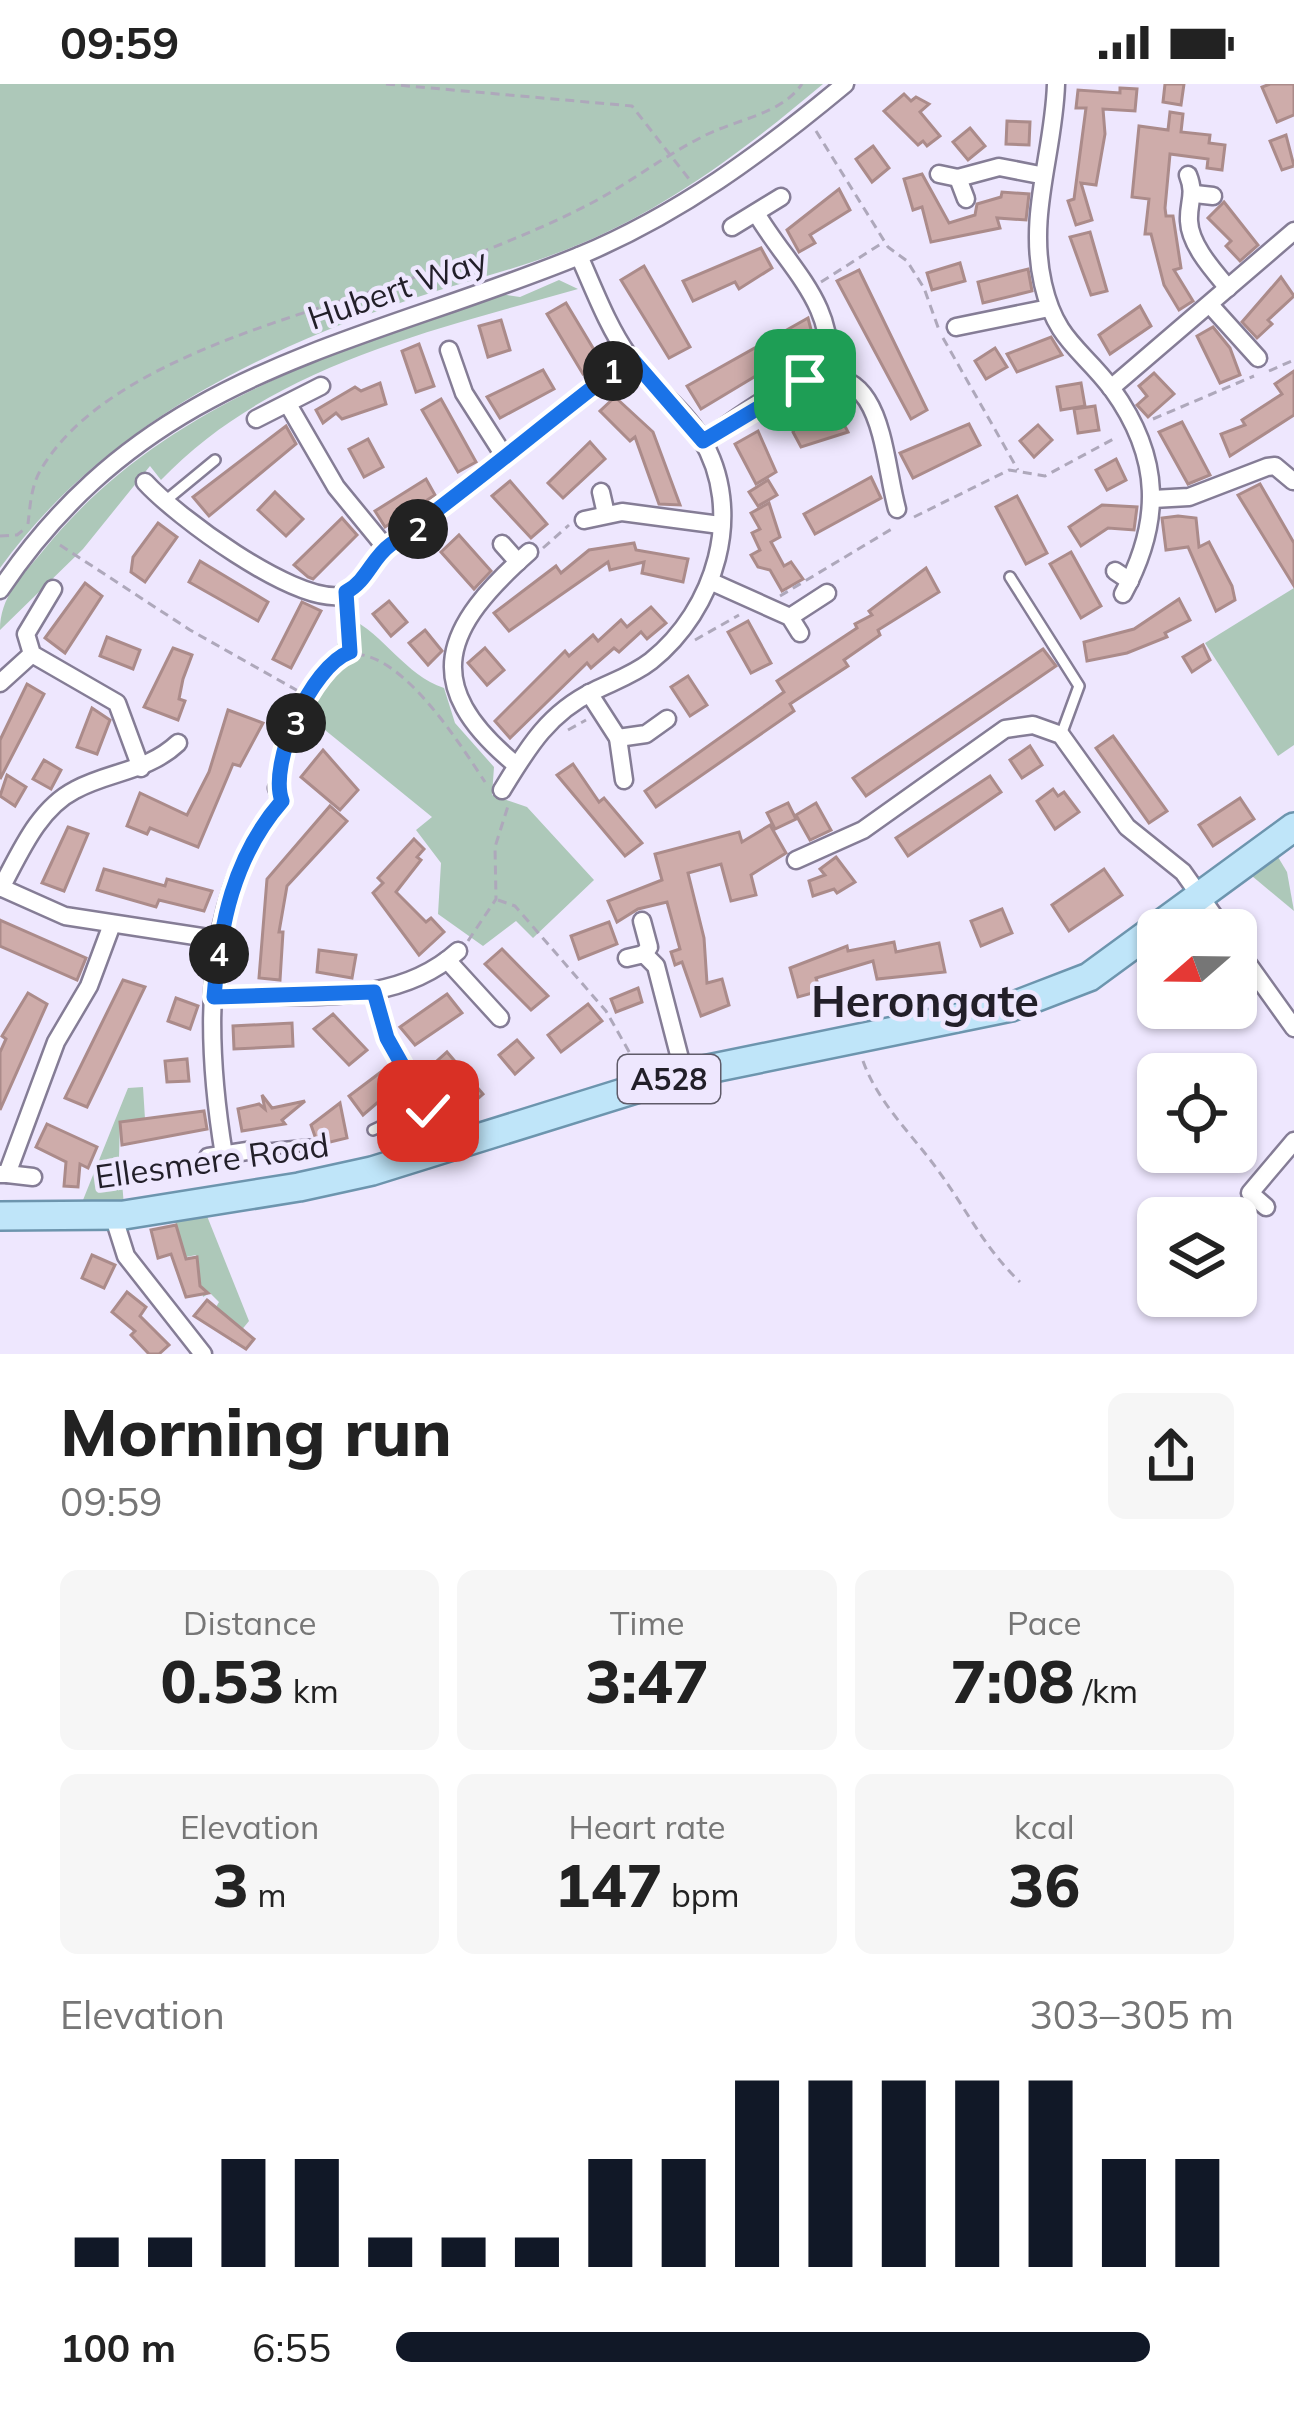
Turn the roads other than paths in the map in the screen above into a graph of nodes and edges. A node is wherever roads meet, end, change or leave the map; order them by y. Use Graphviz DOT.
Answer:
graph roads {
  1 [pos="845,84"];
  2 [pos="1056,84"];
  3 [pos="939,174"];
  4 [pos="1040,175"];
  5 [pos="1188,175"];
  6 [pos="958,178"];
  7 [pos="781,197"];
  8 [pos="965,199"];
  9 [pos="757,213"];
  10 [pos="732,227"];
  11 [pos="1294,232"];
  12 [pos="579,256"];
  13 [pos="1228,288"];
  14 [pos="1211,306"];
  15 [pos="1049,308"];
  16 [pos="964,319"];
  17 [pos="449,350"];
  18 [pos="631,358"];
  19 [pos="1258,358"];
  20 [pos="827,375"];
  21 [pos="321,386"];
  22 [pos="1111,388"];
  23 [pos="289,406"];
  24 [pos="256,418"];
  25 [pos="703,441"];
  26 [pos="503,454"];
  27 [pos="215,460"];
  28 [pos="1293,481"];
  29 [pos="145,482"];
  30 [pos="601,492"];
  31 [pos="1153,499"];
  32 [pos="164,502"];
  33 [pos="897,509"];
  34 [pos="606,514"];
  35 [pos="584,520"];
  36 [pos="721,525"];
  37 [pos="502,544"];
  38 [pos="386,548"];
  39 [pos="1010,577"];
  40 [pos="712,582"];
  41 [pos="1123,582"];
  42 [pos="53,589"];
  43 [pos="0,590"];
  44 [pos="827,593"];
  45 [pos="790,616"];
  46 [pos="800,634"];
  47 [pos="32,654"];
  48 [pos="0,683"];
  49 [pos="590,693"];
  50 [pos="668,719"];
  51 [pos="1061,735"];
  52 [pos="618,738"];
  53 [pos="178,743"];
  54 [pos="515,764"];
  55 [pos="141,768"];
  56 [pos="624,780"];
  57 [pos="277,788"];
  58 [pos="494,788"];
  59 [pos="1294,826"];
  60 [pos="796,860"];
  61 [pos="0,888"];
  62 [pos="1202,899"];
  63 [pos="1209,909"];
  64 [pos="642,921"];
  65 [pos="111,927"];
  66 [pos="221,940"];
  67 [pos="1257,976"];
  68 [pos="374,992"];
  69 [pos="214,997"];
  70 [pos="500,1018"];
  71 [pos="1294,1028"];
  72 [pos="684,1074"];
  73 [pos="420,1110"];
  74 [pos="373,1130"];
  75 [pos="1294,1141"];
  76 [pos="309,1145"];
  77 [pos="247,1150"];
  78 [pos="4,1174"];
  79 [pos="33,1178"];
  80 [pos="1266,1207"];
  81 [pos="113,1215"];
  82 [pos="0,1216"];
  83 [pos="203,1354"];
  1 -- 12 [label="street, Hubert Way"];
  2 -- 4 [label="street"];
  3 -- 6 [label="street"];
  4 -- 6 [label="street"];
  4 -- 15 [label="street"];
  5 -- 13 [label="street"];
  6 -- 8 [label="street"];
  7 -- 9 [label="street"];
  9 -- 10 [label="street"];
  9 -- 20 [label="street"];
  11 -- 13 [label="street"];
  12 -- 18 [label="street"];
  12 -- 43 [label="street, Hubert Way"];
  13 -- 14 [label="street"];
  14 -- 19 [label="street"];
  14 -- 22 [label="street"];
  15 -- 16 [label="street"];
  15 -- 22 [label="street"];
  17 -- 26 [label="street"];
  18 -- 25 [label="street"];
  18 -- 26 [label="street"];
  20 -- 25 [label="street"];
  20 -- 33 [label="street"];
  21 -- 23 [label="street"];
  22 -- 31 [label="street"];
  23 -- 24 [label="street"];
  23 -- 38 [label="street"];
  25 -- 36 [label="street"];
  26 -- 38 [label="street"];
  27 -- 32 [label="lane"];
  28 -- 31 [label="street"];
  29 -- 32 [label="street"];
  30 -- 34 [label="street"];
  31 -- 41 [label="street"];
  32 -- 38 [label="street"];
  34 -- 35 [label="street"];
  34 -- 36 [label="street"];
  36 -- 40 [label="street"];
  37 -- 54 [label="street"];
  39 -- 51 [label="lane"];
  40 -- 45 [label="street"];
  40 -- 49 [label="street"];
  42 -- 47 [label="street"];
  44 -- 45 [label="street"];
  45 -- 46 [label="street"];
  47 -- 48 [label="street"];
  47 -- 55 [label="street"];
  49 -- 52 [label="street"];
  49 -- 54 [label="street"];
  50 -- 52 [label="street"];
  51 -- 60 [label="street"];
  51 -- 62 [label="street"];
  52 -- 56 [label="street"];
  53 -- 55 [label="street"];
  54 -- 58 [label="street"];
  55 -- 61 [label="street"];
  57 -- 66 [label="street"];
  59 -- 62 [label="main road, Ellesmere Road / A528"];
  61 -- 65 [label="street"];
  62 -- 63 [label="street"];
  62 -- 72 [label="main road, Ellesmere Road / A528"];
  64 -- 72 [label="street"];
  65 -- 66 [label="street"];
  65 -- 78 [label="street"];
  66 -- 69 [label="street"];
  67 -- 71 [label="street"];
  68 -- 69 [label="street"];
  68 -- 70 [label="street"];
  68 -- 73 [label="street"];
  69 -- 77 [label="street"];
  72 -- 81 [label="main road, Ellesmere Road / A528"];
  73 -- 74 [label="lane"];
  75 -- 80 [label="street"];
  76 -- 77 [label="lane"];
  78 -- 79 [label="street"];
  81 -- 82 [label="main road, Ellesmere Road / A528"];
  81 -- 83 [label="street"];
}
